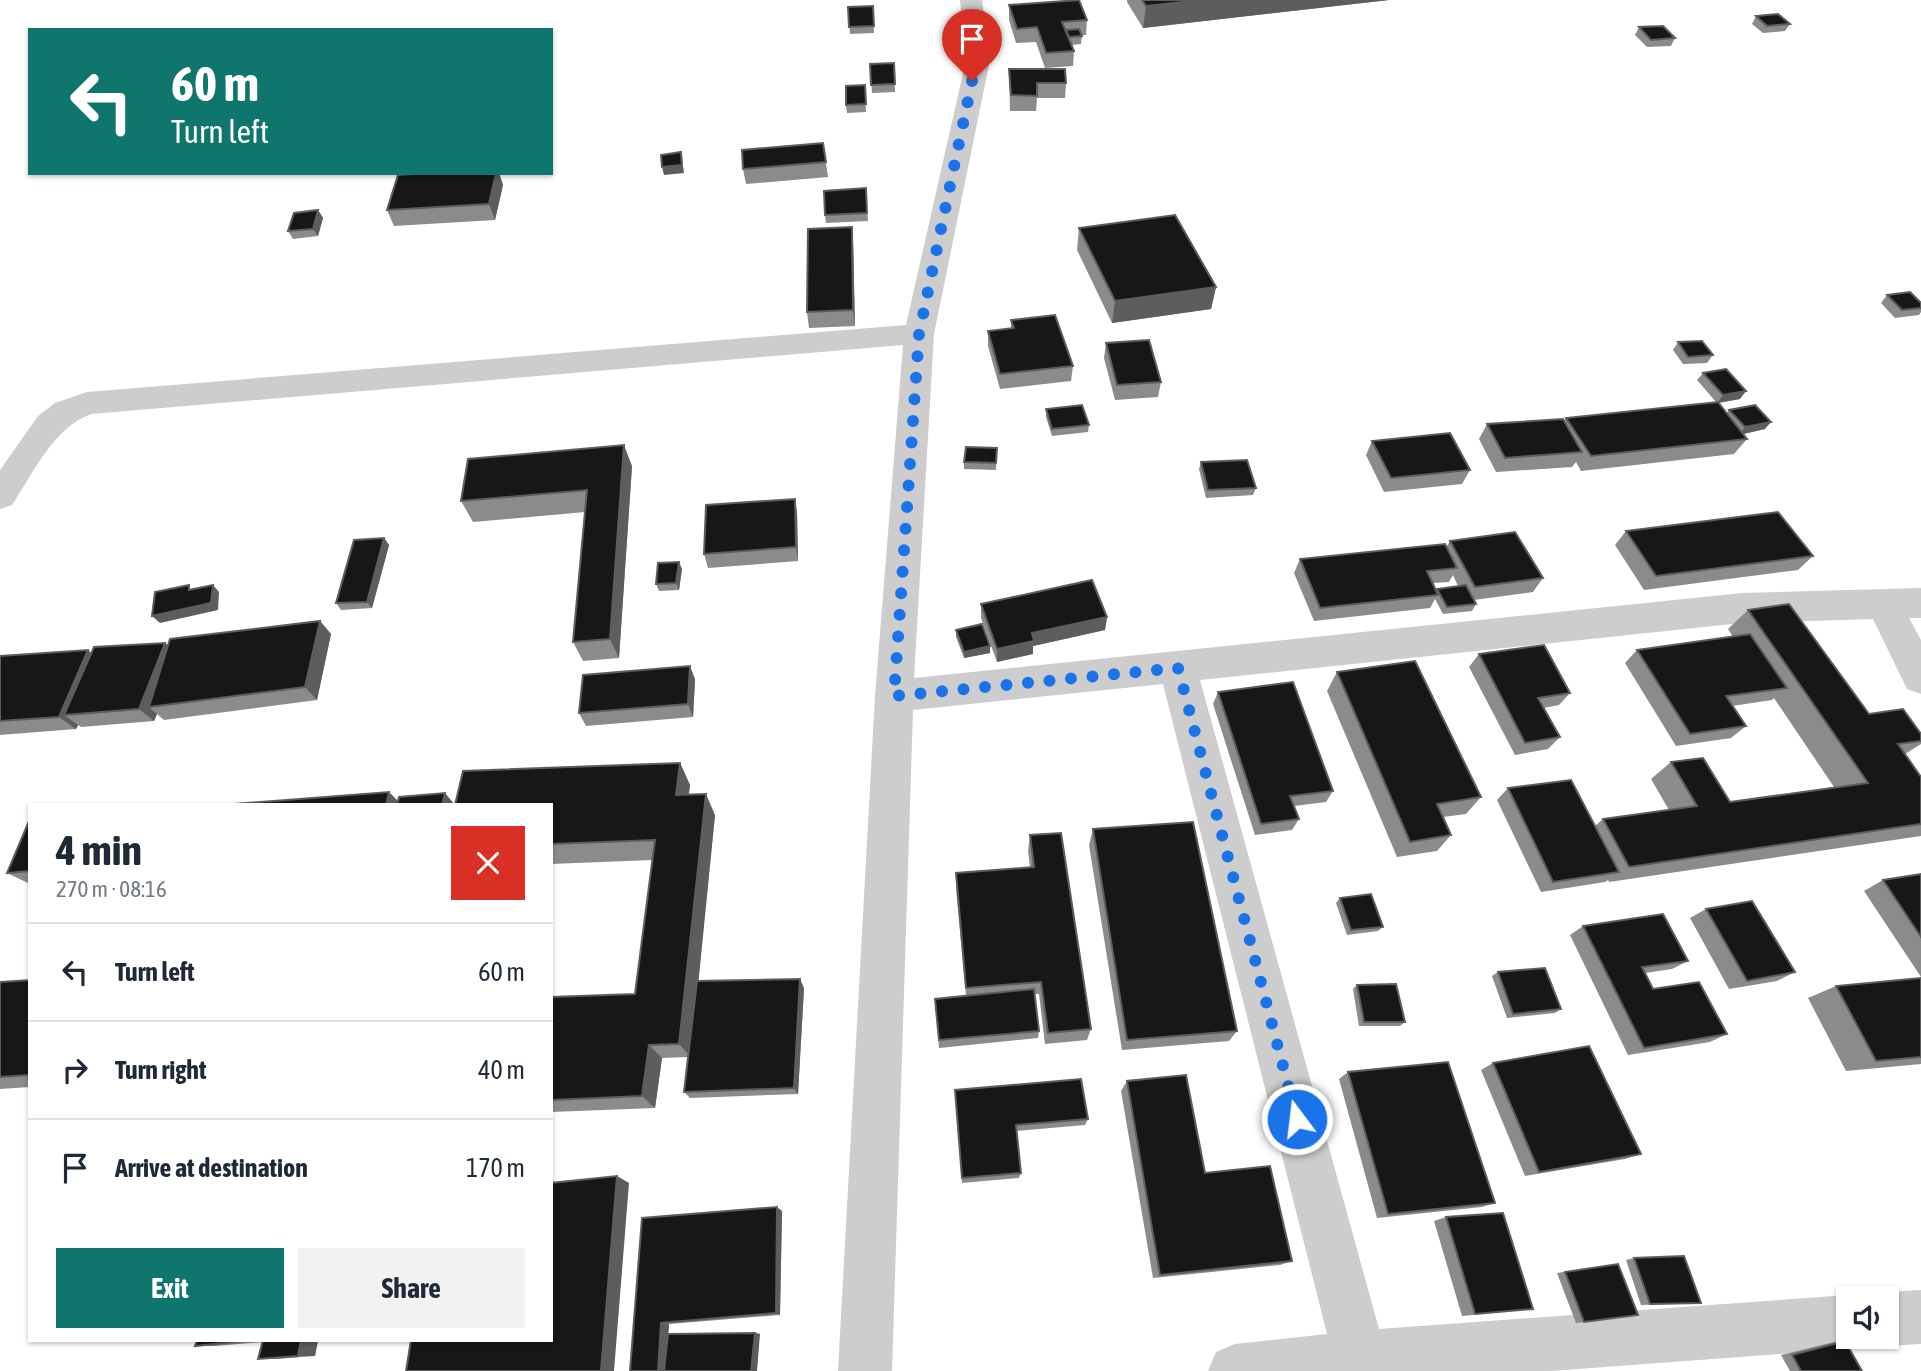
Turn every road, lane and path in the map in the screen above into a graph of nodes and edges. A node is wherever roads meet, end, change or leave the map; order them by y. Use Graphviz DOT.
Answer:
graph roads {
  1 [pos="971,0"];
  2 [pos="919,334"];
  3 [pos="0,496"];
  4 [pos="1903,605"];
  5 [pos="1178,668"];
  6 [pos="1921,678"];
  7 [pos="894,696"];
  8 [pos="1921,1317"];
  9 [pos="1899,1318"];
  10 [pos="1836,1323"];
  11 [pos="1360,1357"];
  12 [pos="865,1371"];
  13 [pos="1235,1371"];
  1 -- 2 [label="street"];
  2 -- 3 [label="street"];
  2 -- 7 [label="street"];
  4 -- 5 [label="street"];
  4 -- 6 [label="street"];
  5 -- 7 [label="street"];
  5 -- 11 [label="street"];
  7 -- 12 [label="street"];
  8 -- 9 [label="street"];
  10 -- 11 [label="street"];
  11 -- 13 [label="street"];
}
